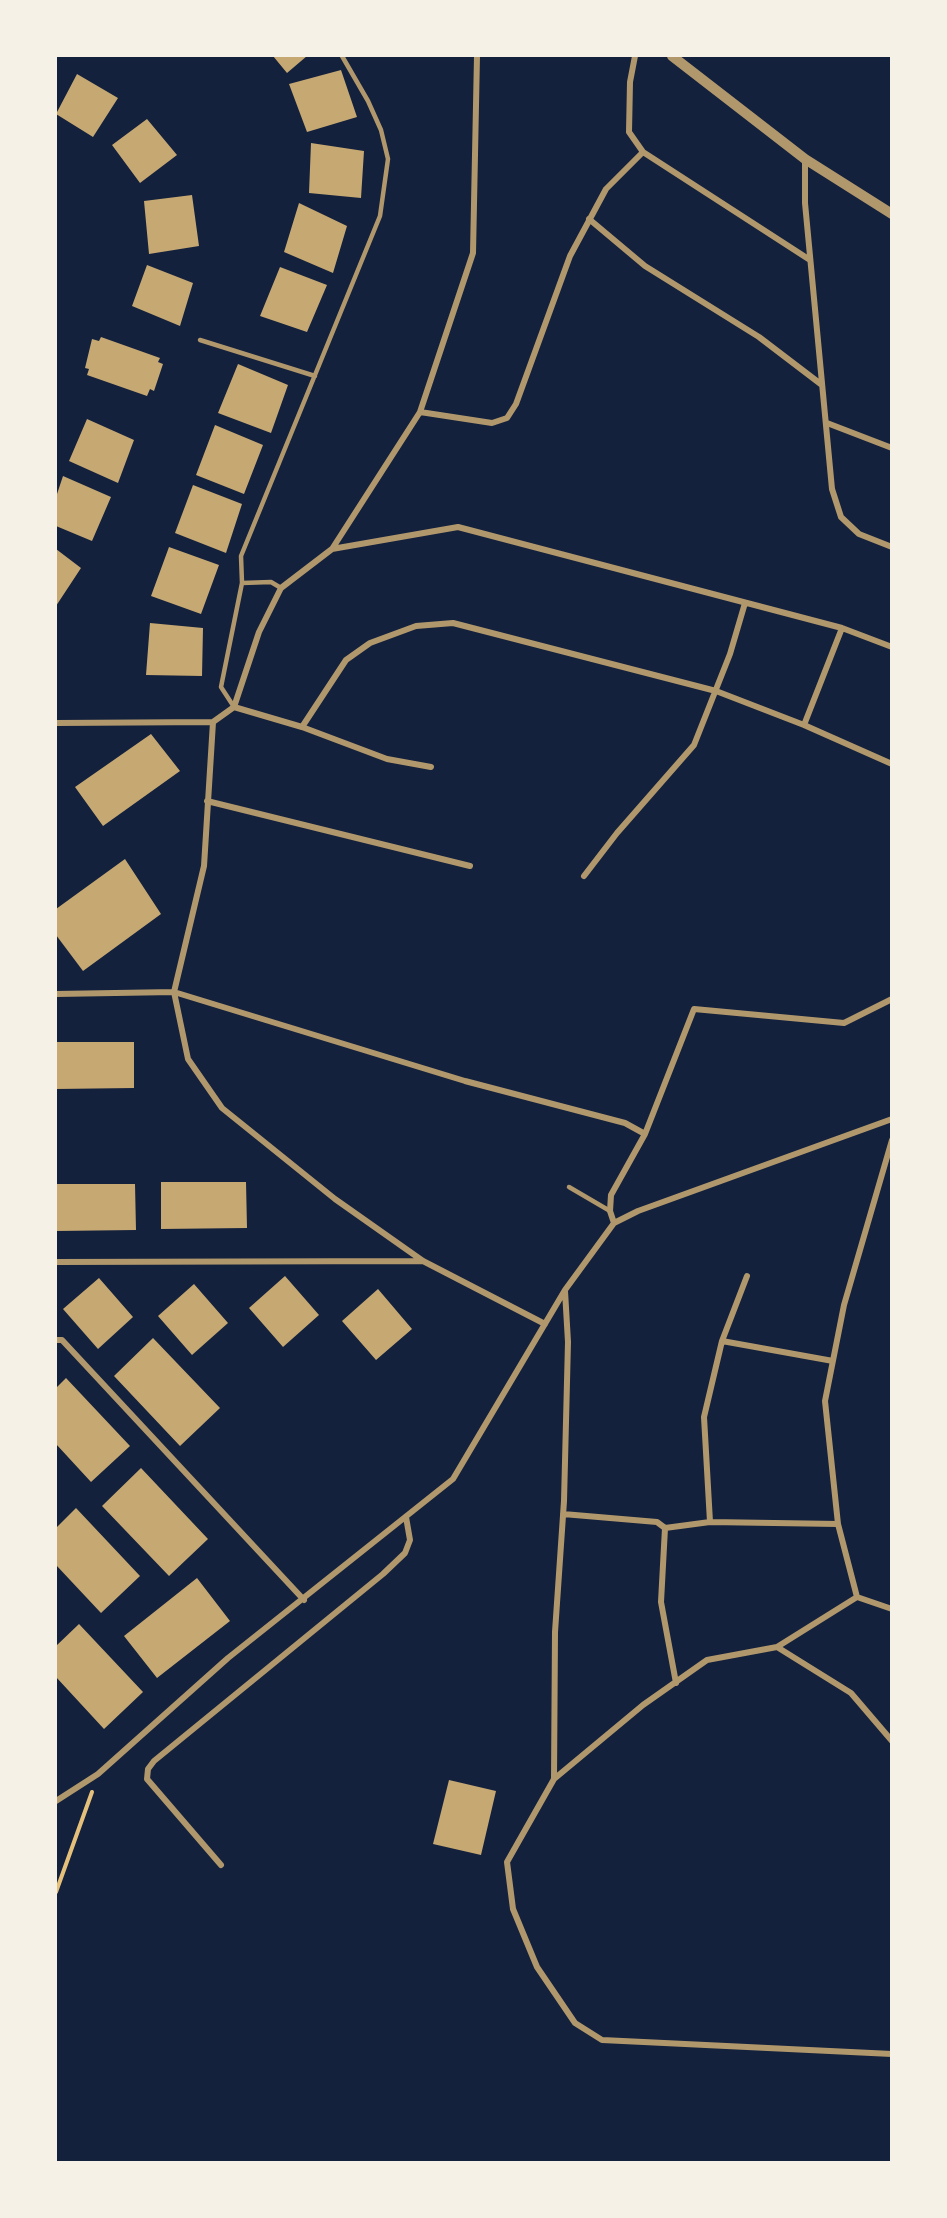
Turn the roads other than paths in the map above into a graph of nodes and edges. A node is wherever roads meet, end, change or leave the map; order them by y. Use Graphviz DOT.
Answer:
graph roads {
  1 [pos="342,56"];
  2 [pos="477,56"];
  3 [pos="634,56"];
  4 [pos="672,56"];
  5 [pos="643,152"];
  6 [pos="806,159"];
  7 [pos="891,214"];
  8 [pos="589,219"];
  9 [pos="810,260"];
  10 [pos="200,339"];
  11 [pos="315,376"];
  12 [pos="822,385"];
  13 [pos="420,412"];
  14 [pos="827,423"];
  15 [pos="891,447"];
  16 [pos="891,547"];
  17 [pos="332,549"];
  18 [pos="242,584"];
  19 [pos="281,588"];
  20 [pos="745,603"];
  21 [pos="842,628"];
  22 [pos="891,647"];
  23 [pos="716,691"];
  24 [pos="234,707"];
  25 [pos="213,722"];
  26 [pos="56,723"];
  27 [pos="804,725"];
  28 [pos="302,727"];
  29 [pos="891,764"];
  30 [pos="431,767"];
  31 [pos="207,801"];
  32 [pos="470,866"];
  33 [pos="584,876"];
  34 [pos="174,992"];
  35 [pos="56,994"];
  36 [pos="891,999"];
  37 [pos="891,1119"];
  38 [pos="645,1134"];
  39 [pos="891,1140"];
  40 [pos="569,1187"];
  41 [pos="610,1211"];
  42 [pos="614,1223"];
  43 [pos="423,1261"];
  44 [pos="56,1262"];
  45 [pos="747,1276"];
  46 [pos="565,1290"];
  47 [pos="545,1324"];
  48 [pos="56,1340"];
  49 [pos="722,1341"];
  50 [pos="833,1361"];
  51 [pos="563,1514"];
  52 [pos="406,1518"];
  53 [pos="710,1522"];
  54 [pos="838,1524"];
  55 [pos="665,1528"];
  56 [pos="857,1598"];
  57 [pos="304,1600"];
  58 [pos="891,1609"];
  59 [pos="777,1647"];
  60 [pos="676,1683"];
  61 [pos="891,1741"];
  62 [pos="554,1779"];
  63 [pos="56,1801"];
  64 [pos="221,1865"];
  65 [pos="891,2054"];
  1 -- 11 [label="lane"];
  2 -- 13 [label="street"];
  3 -- 5 [label="street"];
  4 -- 6 [label="street"];
  5 -- 8 [label="street"];
  5 -- 9 [label="street"];
  6 -- 7 [label="street"];
  6 -- 9 [label="street"];
  8 -- 12 [label="street"];
  8 -- 13 [label="street"];
  9 -- 12 [label="street"];
  10 -- 11 [label="lane"];
  11 -- 18 [label="lane"];
  12 -- 14 [label="street"];
  13 -- 17 [label="street"];
  14 -- 15 [label="street"];
  14 -- 16 [label="street"];
  17 -- 19 [label="street"];
  17 -- 20 [label="street"];
  18 -- 19 [label="lane"];
  18 -- 24 [label="lane"];
  19 -- 24 [label="street"];
  20 -- 21 [label="street"];
  20 -- 23 [label="street"];
  21 -- 22 [label="street"];
  21 -- 27 [label="street"];
  23 -- 27 [label="street"];
  23 -- 28 [label="street"];
  23 -- 33 [label="street"];
  24 -- 25 [label="street"];
  24 -- 28 [label="street"];
  25 -- 26 [label="street"];
  25 -- 31 [label="street"];
  27 -- 29 [label="street"];
  28 -- 30 [label="street"];
  31 -- 32 [label="street"];
  31 -- 34 [label="street"];
  34 -- 35 [label="street"];
  34 -- 38 [label="street"];
  34 -- 43 [label="street"];
  36 -- 38 [label="street"];
  37 -- 42 [label="street"];
  38 -- 41 [label="street"];
  39 -- 50 [label="street"];
  40 -- 41 [label="lane"];
  41 -- 42 [label="street"];
  42 -- 46 [label="street"];
  43 -- 44 [label="street"];
  43 -- 47 [label="street"];
  45 -- 49 [label="street"];
  46 -- 47 [label="street"];
  46 -- 51 [label="street"];
  47 -- 52 [label="street"];
  48 -- 57 [label="street"];
  49 -- 50 [label="street"];
  49 -- 53 [label="street"];
  50 -- 54 [label="street"];
  51 -- 55 [label="street"];
  51 -- 62 [label="street"];
  52 -- 57 [label="street"];
  52 -- 64 [label="street"];
  53 -- 54 [label="street"];
  53 -- 55 [label="street"];
  54 -- 56 [label="street"];
  55 -- 60 [label="street"];
  56 -- 58 [label="street"];
  56 -- 59 [label="street"];
  57 -- 63 [label="street"];
  59 -- 60 [label="street"];
  59 -- 61 [label="street"];
  60 -- 62 [label="street"];
  62 -- 65 [label="street"];
}
